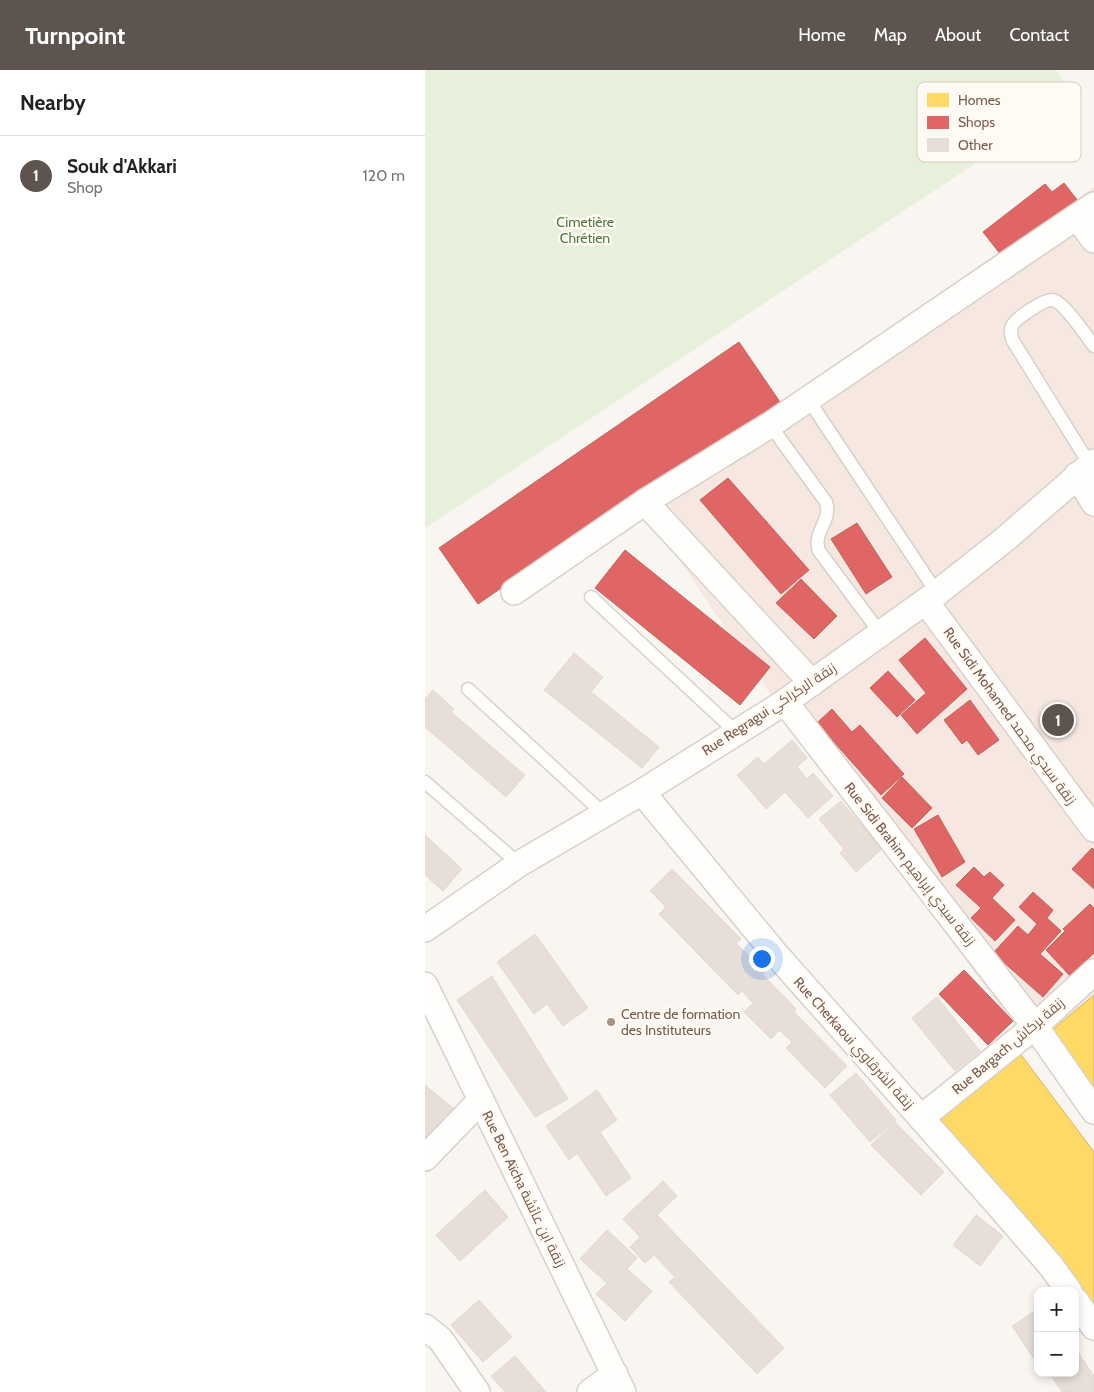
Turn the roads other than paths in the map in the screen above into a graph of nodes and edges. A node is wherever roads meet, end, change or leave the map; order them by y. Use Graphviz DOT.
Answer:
graph roads {
  1 [pos="1086,211"];
  2 [pos="1094,240"];
  3 [pos="1094,346"];
  4 [pos="808,399"];
  5 [pos="770,425"];
  6 [pos="1087,467"];
  7 [pos="645,502"];
  8 [pos="1094,503"];
  9 [pos="514,592"];
  10 [pos="591,597"];
  11 [pos="932,598"];
  12 [pos="881,634"];
  13 [pos="812,683"];
  14 [pos="468,689"];
  15 [pos="785,702"];
  16 [pos="736,732"];
  17 [pos="425,782"];
  18 [pos="641,792"];
  19 [pos="605,814"];
  20 [pos="1094,830"];
  21 [pos="519,864"];
  22 [pos="425,929"];
  23 [pos="1094,972"];
  24 [pos="425,985"];
  25 [pos="1035,1026"];
  26 [pos="481,1100"];
  27 [pos="1094,1111"];
  28 [pos="921,1118"];
  29 [pos="425,1158"];
  30 [pos="1066,1287"];
  31 [pos="1079,1306"];
  32 [pos="425,1327"];
  33 [pos="1094,1327"];
  34 [pos="619,1383"];
  35 [pos="477,1392"];
  36 [pos="590,1392"];
  1 -- 2 [label="street"];
  1 -- 4 [label="street"];
  3 -- 6 [label="lane"];
  4 -- 5 [label="street"];
  4 -- 11 [label="lane"];
  5 -- 7 [label="street"];
  5 -- 12 [label="lane"];
  6 -- 8 [label="street"];
  6 -- 11 [label="street, Rue Regragui زنقة الركراكي"];
  7 -- 9 [label="street"];
  7 -- 13 [label="street"];
  10 -- 16 [label="lane"];
  11 -- 12 [label="street, Rue Regragui زنقة الركراكي"];
  11 -- 20 [label="street, Rue Sidi Mohamed زنقة سيدي محمد"];
  12 -- 13 [label="street, Rue Regragui زنقة الركراكي"];
  13 -- 15 [label="street, Rue Regragui زنقة الركراكي"];
  14 -- 19 [label="lane"];
  15 -- 16 [label="street, Rue Regragui زنقة الركراكي"];
  15 -- 25 [label="street, Rue Sidi Brahim زنقة سيدي إبراهيم"];
  16 -- 18 [label="street, Rue Regragui زنقة الركراكي"];
  17 -- 21 [label="lane"];
  18 -- 19 [label="street, Rue Regragui زنقة الركراكي"];
  18 -- 28 [label="street, Rue Cherkaoui زنقة الشرقاوي"];
  19 -- 21 [label="street, Rue Regragui زنقة الركراكي"];
  21 -- 22 [label="street, Rue Regragui زنقة الركراكي"];
  23 -- 25 [label="street, Rue Bargach زنقة بركاش"];
  24 -- 26 [label="street, Rue Ben Aïcha زنقة ابن عائشة"];
  25 -- 27 [label="street, Rue Sidi Brahim زنقة سيدي إبراهيم"];
  25 -- 28 [label="street, Rue Bargach زنقة بركاش"];
  26 -- 29 [label="street"];
  26 -- 34 [label="street, Rue Ben Aïcha زنقة ابن عائشة"];
  28 -- 30 [label="street, Rue Cherkaoui زنقة الشرقاوي"];
  31 -- 33 [label="street"];
  32 -- 35 [label="street"];
  34 -- 36 [label="street"];
}
